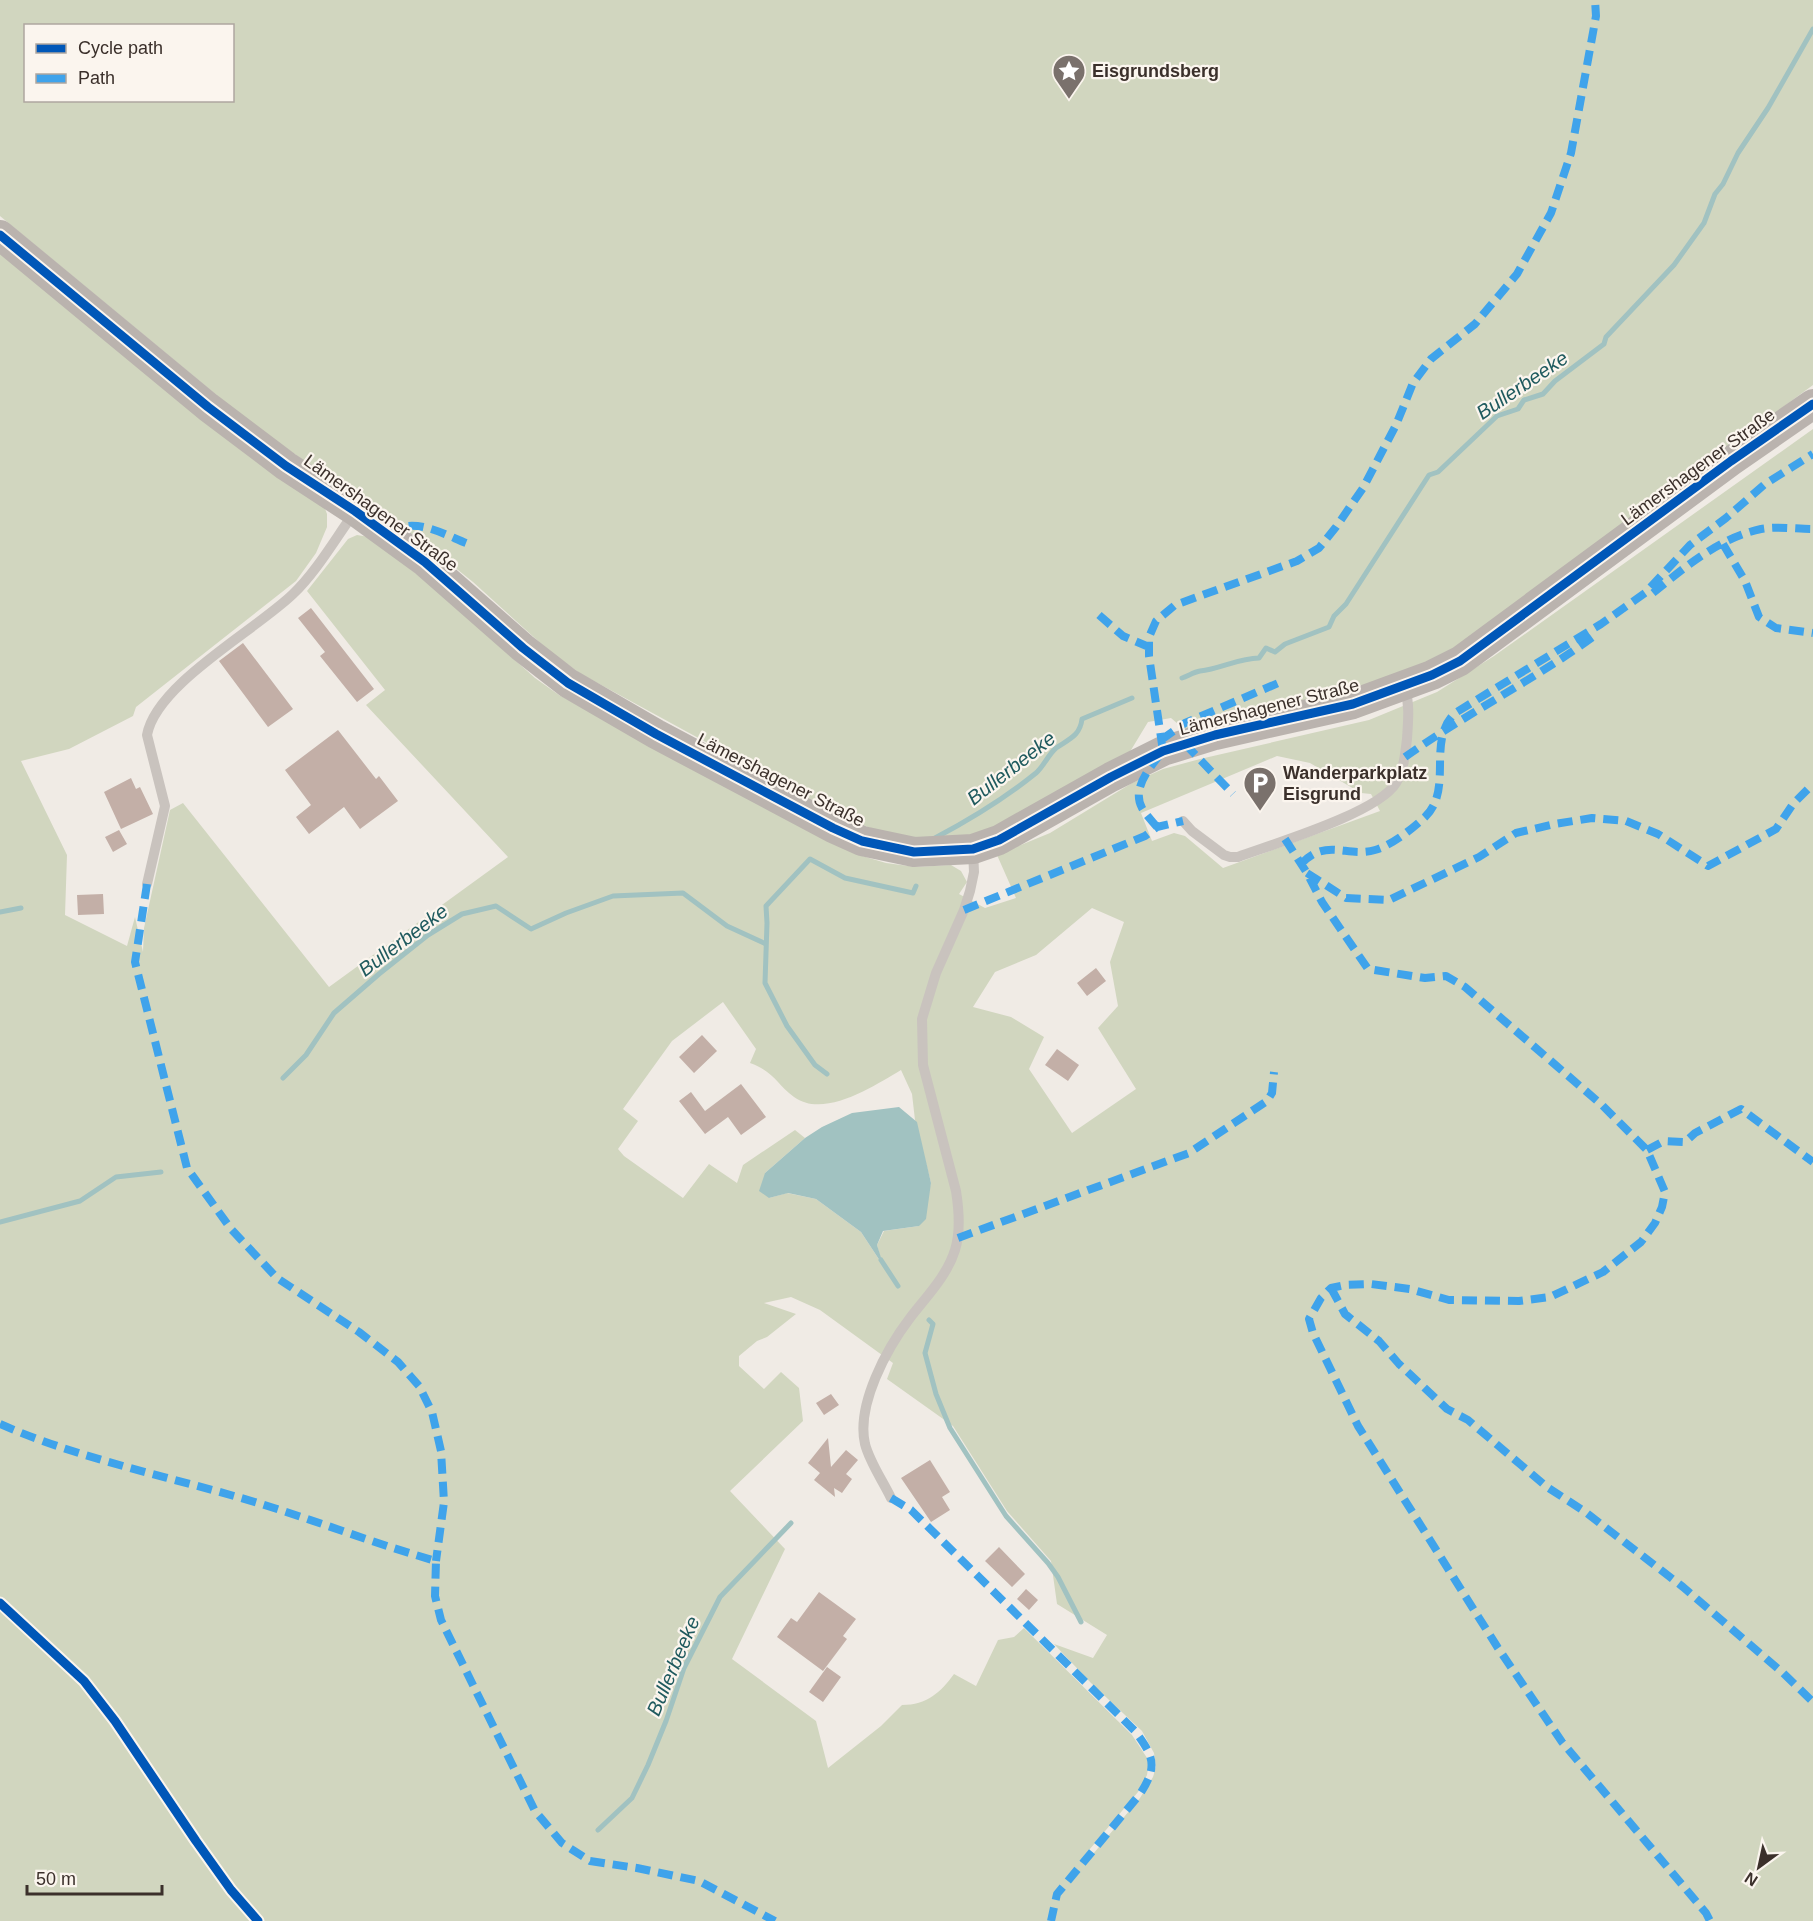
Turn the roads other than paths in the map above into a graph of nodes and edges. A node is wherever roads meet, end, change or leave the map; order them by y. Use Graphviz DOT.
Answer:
graph roads {
  1 [pos="0,235"];
  2 [pos="1813,404"];
  3 [pos="355,511"];
  4 [pos="1405,686"];
  5 [pos="1183,820"];
  6 [pos="973,849"];
  7 [pos="147,884"];
  8 [pos="891,1498"];
  1 -- 3 [label="main road, Lämershagener Straße"];
  2 -- 4 [label="main road, Lämershagener Straße"];
  3 -- 6 [label="main road, Lämershagener Straße"];
  3 -- 7 [label="lane, Lämershagener Straße"];
  4 -- 5 [label="lane"];
  4 -- 6 [label="main road, Lämershagener Straße"];
  6 -- 8 [label="lane"];
}
